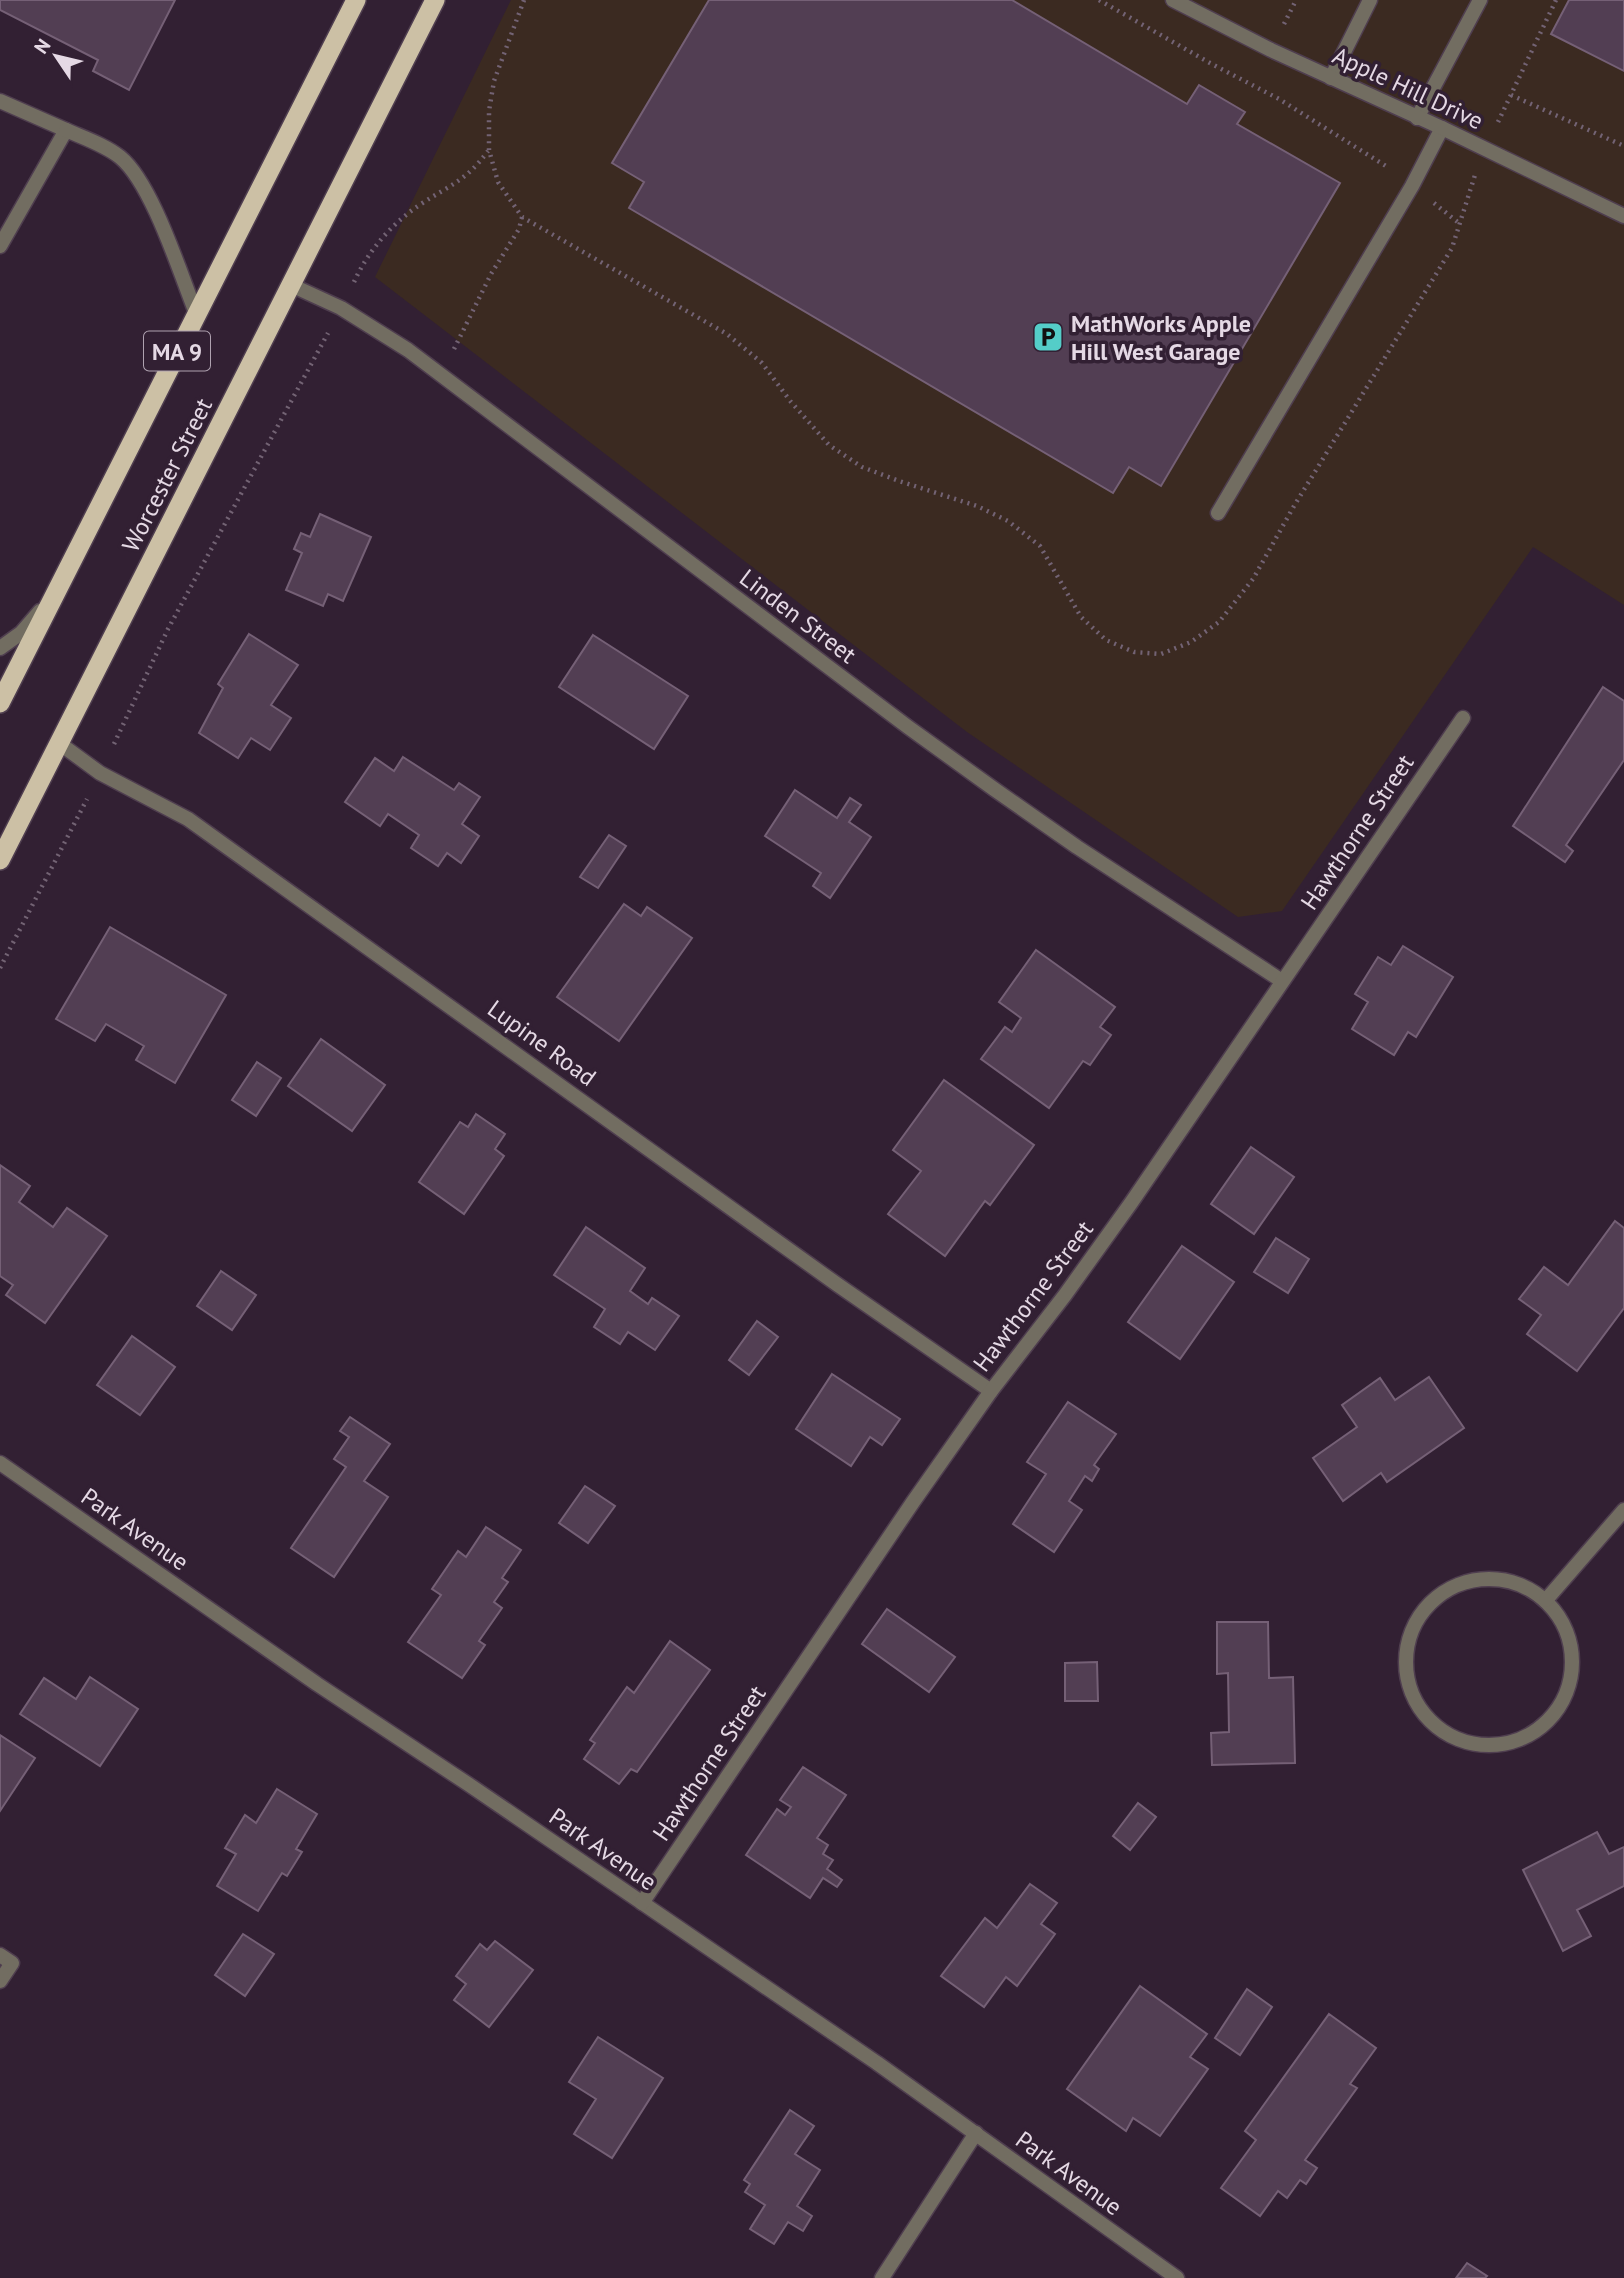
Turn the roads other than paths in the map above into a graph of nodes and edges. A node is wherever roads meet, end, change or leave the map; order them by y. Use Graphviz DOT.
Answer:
graph roads {
  1 [pos="356,0"];
  2 [pos="435,0"];
  3 [pos="1173,0"];
  4 [pos="1370,0"];
  5 [pos="1480,0"];
  6 [pos="1331,78"];
  7 [pos="0,101"];
  8 [pos="1417,118"];
  9 [pos="1442,128"];
  10 [pos="66,130"];
  11 [pos="1624,216"];
  12 [pos="0,246"];
  13 [pos="291,285"];
  14 [pos="196,313"];
  15 [pos="1218,513"];
  16 [pos="55,593"];
  17 [pos="0,648"];
  18 [pos="0,703"];
  19 [pos="1463,718"];
  20 [pos="59,743"];
  21 [pos="0,860"];
  22 [pos="1282,981"];
  23 [pos="991,1391"];
  24 [pos="0,1463"];
  25 [pos="1624,1510"];
  26 [pos="1546,1600"];
  27 [pos="642,1903"];
  28 [pos="0,1955"];
  29 [pos="0,1982"];
  30 [pos="976,2133"];
  31 [pos="882,2278"];
  32 [pos="1177,2278"];
  1 -- 14 [label="highway, Worcester Street / MA 9"];
  2 -- 13 [label="highway, Worcester Street / MA 9"];
  3 -- 6 [label="street, Apple Hill Drive"];
  4 -- 6 [label="street"];
  5 -- 8 [label="street"];
  6 -- 8 [label="street, Apple Hill Drive"];
  7 -- 10 [label="street"];
  8 -- 9 [label="street, Apple Hill Drive"];
  9 -- 11 [label="street, Apple Hill Drive"];
  9 -- 15 [label="street"];
  10 -- 12 [label="street"];
  10 -- 14 [label="street"];
  13 -- 20 [label="highway, Worcester Street / MA 9"];
  13 -- 22 [label="street, Linden Street"];
  14 -- 16 [label="highway, Worcester Street / MA 9"];
  16 -- 17 [label="street"];
  16 -- 18 [label="highway, Worcester Street / MA 9"];
  19 -- 22 [label="street, Hawthorne Street"];
  20 -- 21 [label="highway, Worcester Street / MA 9"];
  20 -- 23 [label="street, Lupine Road"];
  22 -- 23 [label="street, Hawthorne Street"];
  23 -- 27 [label="street, Hawthorne Street"];
  24 -- 27 [label="street, Park Avenue"];
  25 -- 26 [label="street"];
  26 -- 26 [label="street"];
  27 -- 30 [label="street, Park Avenue"];
  28 -- 29 [label="street"];
  30 -- 31 [label="street"];
  30 -- 32 [label="street, Park Avenue"];
}
